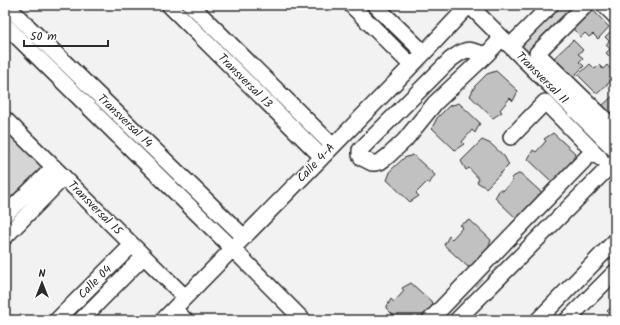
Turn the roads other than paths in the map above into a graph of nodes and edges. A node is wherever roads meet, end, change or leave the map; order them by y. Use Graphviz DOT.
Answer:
graph roads {
  1 [pos="6,5"];
  2 [pos="169,5"];
  3 [pos="191,5"];
  4 [pos="351,5"];
  5 [pos="375,5"];
  6 [pos="469,5"];
  7 [pos="551,5"];
  8 [pos="577,5"];
  9 [pos="586,5"];
  10 [pos="604,5"];
  11 [pos="615,16"];
  12 [pos="204,18"];
  13 [pos="5,25"];
  14 [pos="193,29"];
  15 [pos="506,42"];
  16 [pos="424,53"];
  17 [pos="486,55"];
  18 [pos="523,59"];
  19 [pos="411,65"];
  20 [pos="59,68"];
  21 [pos="116,113"];
  22 [pos="5,119"];
  23 [pos="597,121"];
  24 [pos="105,123"];
  25 [pos="615,129"];
  26 [pos="511,137"];
  27 [pos="333,146"];
  28 [pos="615,150"];
  29 [pos="593,151"];
  30 [pos="322,157"];
  31 [pos="612,164"];
  32 [pos="54,167"];
  33 [pos="64,177"];
  34 [pos="172,178"];
  35 [pos="5,215"];
  36 [pos="5,237"];
  37 [pos="244,238"];
  38 [pos="615,241"];
  39 [pos="132,244"];
  40 [pos="232,249"];
  41 [pos="144,256"];
  42 [pos="615,272"];
  43 [pos="185,297"];
  44 [pos="174,309"];
  45 [pos="57,320"];
  46 [pos="81,320"];
  47 [pos="163,320"];
  48 [pos="186,320"];
  49 [pos="303,320"];
  50 [pos="430,320"];
  51 [pos="457,320"];
  52 [pos="538,320"];
  53 [pos="567,320"];
  1 -- 20 [label="street, Transversal 14"];
  2 -- 14 [label="street, Transversal 13"];
  3 -- 12 [label="street, Transversal 13"];
  4 -- 19 [label="street"];
  5 -- 16 [label="street"];
  6 -- 15 [label="street, Transversal 11"];
  6 -- 16 [label="street, Calle 4-A"];
  7 -- 15 [label="street"];
  8 -- 18 [label="street"];
  9 -- 23 [label="street"];
  10 -- 11 [label="street"];
  12 -- 14 [label="street"];
  12 -- 27 [label="street, Transversal 13"];
  13 -- 20 [label="street, Transversal 14"];
  14 -- 30 [label="street, Transversal 13"];
  15 -- 17 [label="street"];
  15 -- 18 [label="street, Transversal 11"];
  16 -- 19 [label="street, Calle 4-A"];
  17 -- 17 [label="street"];
  18 -- 23 [label="street, Transversal 11"];
  19 -- 27 [label="street, Calle 4-A"];
  20 -- 21 [label="street, Transversal 14"];
  20 -- 24 [label="street, Transversal 14"];
  21 -- 24 [label="street"];
  21 -- 34 [label="street, Transversal 14"];
  22 -- 32 [label="street, Transversal 15"];
  23 -- 25 [label="street"];
  23 -- 28 [label="street, Transversal 11"];
  24 -- 34 [label="street, Transversal 14"];
  26 -- 29 [label="street"];
  27 -- 30 [label="street, Calle 4-A"];
  29 -- 31 [label="street"];
  29 -- 50 [label="street"];
  30 -- 37 [label="street, Calle 4-A"];
  31 -- 51 [label="street"];
  32 -- 33 [label="street, Transversal 15"];
  32 -- 35 [label="street"];
  33 -- 36 [label="street"];
  33 -- 39 [label="street, Transversal 15"];
  34 -- 37 [label="street, Transversal 14"];
  34 -- 40 [label="street, Transversal 14"];
  37 -- 40 [label="street, Calle 4-A"];
  38 -- 52 [label="street"];
  39 -- 41 [label="street, Transversal 15"];
  39 -- 45 [label="street, Calle 04"];
  40 -- 43 [label="street, Calle 4-A"];
  40 -- 49 [label="street, Transversal 14"];
  41 -- 43 [label="street, Transversal 15"];
  41 -- 46 [label="street, Calle 04"];
  42 -- 53 [label="street"];
  43 -- 44 [label="street, Calle 4-A"];
  44 -- 47 [label="street, Calle 4-A"];
  44 -- 48 [label="street"];
}
